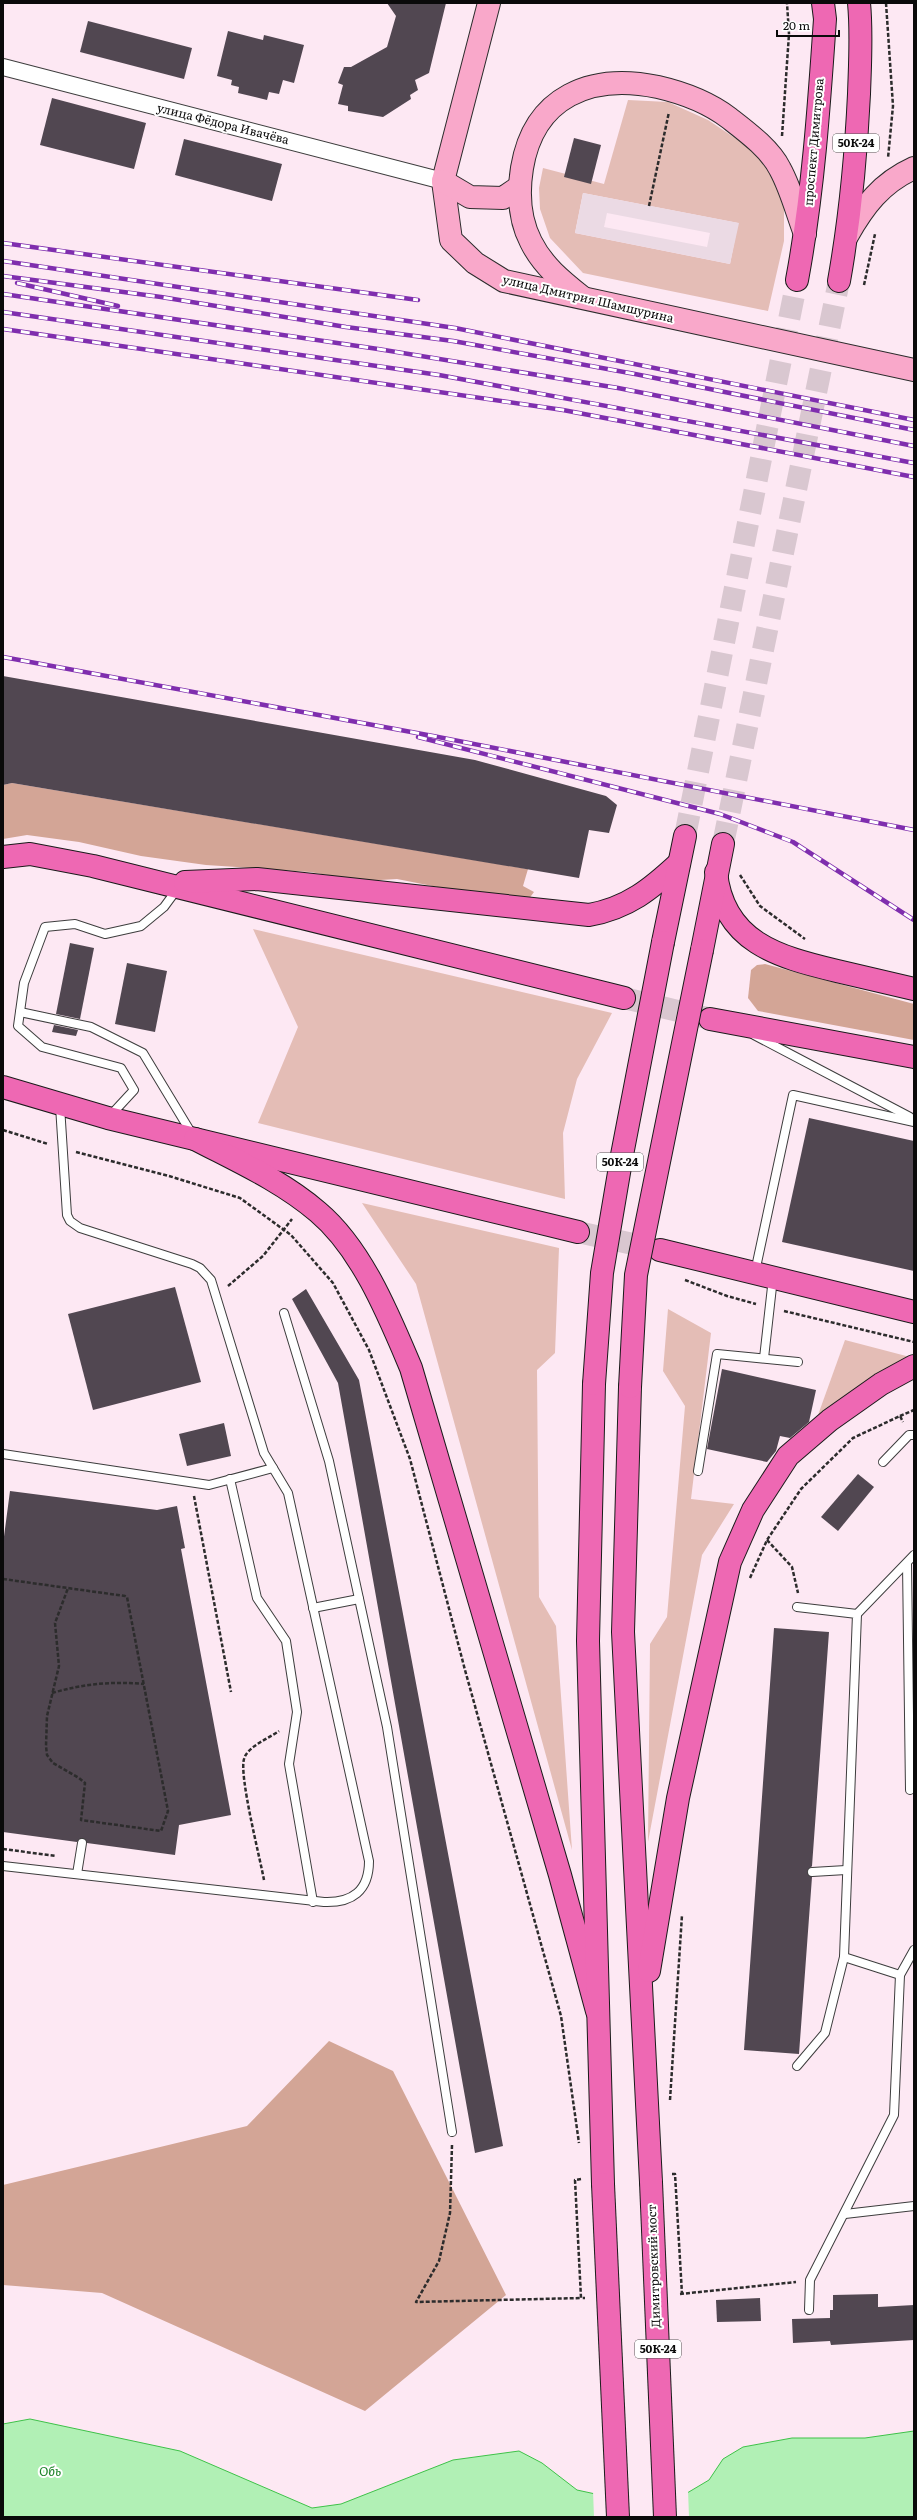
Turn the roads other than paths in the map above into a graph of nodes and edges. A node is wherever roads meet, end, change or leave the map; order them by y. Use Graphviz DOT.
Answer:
graph roads {
  1 [pos="489,3"];
  2 [pos="823,3"];
  3 [pos="859,3"];
  4 [pos="3,68"];
  5 [pos="914,168"];
  6 [pos="443,181"];
  7 [pos="518,187"];
  8 [pos="805,234"];
  9 [pos="847,236"];
  10 [pos="797,280"];
  11 [pos="839,281"];
  12 [pos="588,301"];
  13 [pos="914,370"];
  14 [pos="684,836"];
  15 [pos="723,844"];
  16 [pos="3,857"];
  17 [pos="679,863"];
  18 [pos="716,872"];
  19 [pos="170,885"];
  20 [pos="914,989"];
  21 [pos="624,998"];
  22 [pos="20,1012"];
  23 [pos="719,1020"];
  24 [pos="914,1057"];
  25 [pos="3,1087"];
  26 [pos="60,1106"];
  27 [pos="108,1118"];
  28 [pos="914,1121"];
  29 [pos="195,1139"];
  30 [pos="578,1232"];
  31 [pos="660,1250"];
  32 [pos="764,1275"];
  33 [pos="914,1312"];
  34 [pos="284,1313"];
  35 [pos="764,1358"];
  36 [pos="798,1362"];
  37 [pos="914,1366"];
  38 [pos="912,1435"];
  39 [pos="3,1454"];
  40 [pos="883,1462"];
  41 [pos="273,1468"];
  42 [pos="698,1471"];
  43 [pos="230,1479"];
  44 [pos="914,1555"];
  45 [pos="907,1564"];
  46 [pos="359,1599"];
  47 [pos="796,1607"];
  48 [pos="313,1608"];
  49 [pos="857,1614"];
  50 [pos="910,1790"];
  51 [pos="82,1843"];
  52 [pos="3,1866"];
  53 [pos="846,1870"];
  54 [pos="812,1872"];
  55 [pos="77,1874"];
  56 [pos="313,1902"];
  57 [pos="914,1950"];
  58 [pos="844,1957"];
  59 [pos="900,1975"];
  60 [pos="597,2011"];
  61 [pos="642,2011"];
  62 [pos="797,2066"];
  63 [pos="452,2132"];
  64 [pos="914,2206"];
  65 [pos="845,2214"];
  66 [pos="809,2310"];
  67 [pos="618,2517"];
  68 [pos="665,2517"];
  1 -- 6 [label="street, улица Дмитрия Шамшурина"];
  2 -- 8 [label="main road, проспект Димитрова / 50К-24"];
  3 -- 9 [label="main road, 50К-24"];
  4 -- 6 [label="street, улица Фёдора Ивачёва"];
  5 -- 9 [label="street"];
  6 -- 7 [label="street"];
  6 -- 12 [label="street, улица Дмитрия Шамшурина"];
  7 -- 8 [label="street"];
  7 -- 12 [label="street"];
  8 -- 10 [label="main road, проспект Димитрова / 50К-24"];
  9 -- 11 [label="main road, 50К-24"];
  12 -- 13 [label="street, улица Дмитрия Шамшурина"];
  14 -- 17 [label="main road"];
  15 -- 18 [label="main road"];
  16 -- 19 [label="main road"];
  17 -- 19 [label="main road"];
  17 -- 60 [label="main road, 50К-24, bridge"];
  18 -- 20 [label="main road"];
  18 -- 61 [label="main road, 50К-24, bridge"];
  19 -- 21 [label="main road"];
  19 -- 22 [label="lane"];
  22 -- 27 [label="lane"];
  22 -- 29 [label="lane"];
  23 -- 24 [label="main road"];
  23 -- 28 [label="lane"];
  25 -- 26 [label="main road"];
  26 -- 27 [label="main road"];
  26 -- 41 [label="lane"];
  27 -- 29 [label="main road"];
  28 -- 32 [label="lane"];
  29 -- 30 [label="main road"];
  29 -- 60 [label="main road"];
  31 -- 32 [label="main road"];
  32 -- 33 [label="main road"];
  32 -- 35 [label="lane"];
  34 -- 46 [label="lane"];
  35 -- 36 [label="lane"];
  35 -- 42 [label="lane"];
  37 -- 61 [label="main road"];
  38 -- 40 [label="lane"];
  39 -- 43 [label="lane"];
  41 -- 43 [label="lane"];
  41 -- 48 [label="lane"];
  43 -- 56 [label="lane"];
  44 -- 45 [label="lane"];
  45 -- 49 [label="lane"];
  45 -- 50 [label="lane"];
  46 -- 48 [label="lane"];
  46 -- 63 [label="lane"];
  47 -- 49 [label="lane"];
  48 -- 56 [label="lane"];
  49 -- 53 [label="lane"];
  51 -- 55 [label="lane"];
  52 -- 55 [label="lane"];
  53 -- 54 [label="lane"];
  53 -- 58 [label="lane"];
  55 -- 56 [label="lane"];
  57 -- 59 [label="lane"];
  58 -- 59 [label="lane"];
  58 -- 62 [label="lane"];
  59 -- 65 [label="lane"];
  60 -- 67 [label="main road, bridge"];
  61 -- 68 [label="main road, Димитровский мост / 50К-24, bridge"];
  64 -- 65 [label="lane"];
  65 -- 66 [label="lane"];
}
